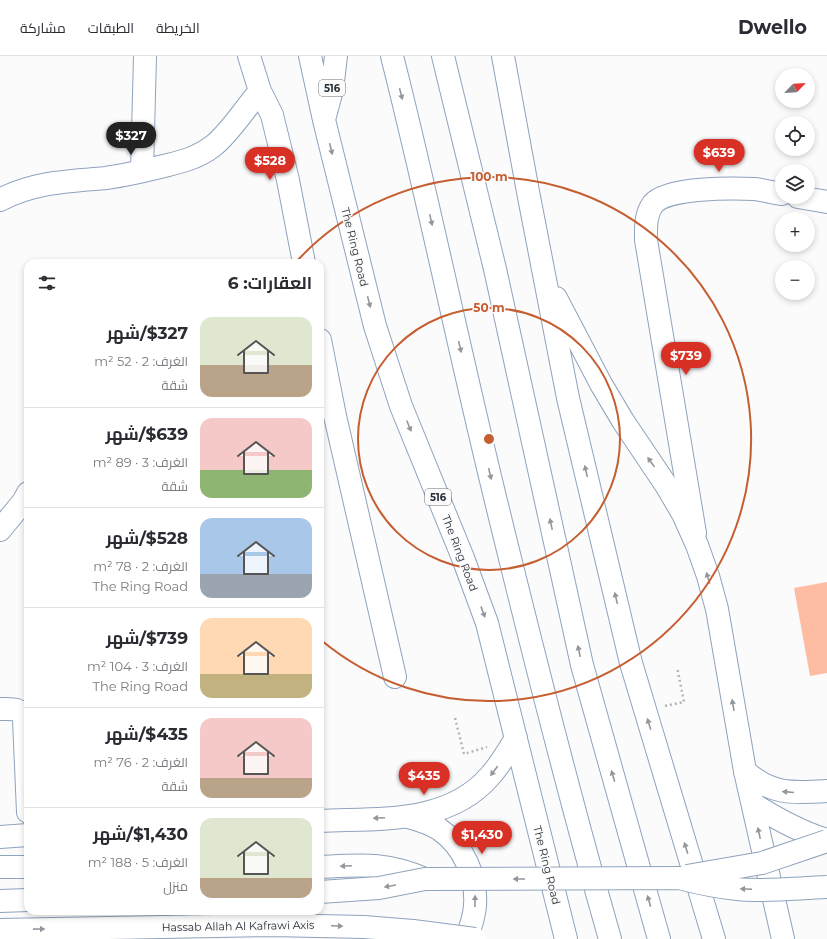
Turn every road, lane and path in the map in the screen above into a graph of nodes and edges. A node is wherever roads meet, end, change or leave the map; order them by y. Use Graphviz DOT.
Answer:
graph roads {
  1 [pos="145,56"];
  2 [pos="249,56"];
  3 [pos="310,56"];
  4 [pos="336,56"];
  5 [pos="392,56"];
  6 [pos="443,56"];
  7 [pos="503,56"];
  8 [pos="260,91"];
  9 [pos="324,120"];
  10 [pos="142,171"];
  11 [pos="775,193"];
  12 [pos="0,200"];
  13 [pos="815,200"];
  14 [pos="827,202"];
  15 [pos="303,259"];
  16 [pos="543,271"];
  17 [pos="324,359"];
  18 [pos="24,500"];
  19 [pos="0,530"];
  20 [pos="697,545"];
  21 [pos="677,667"];
  22 [pos="395,677"];
  23 [pos="0,709"];
  24 [pos="645,710"];
  25 [pos="24,718"];
  26 [pos="455,718"];
  27 [pos="516,738"];
  28 [pos="745,771"];
  29 [pos="827,791"];
  30 [pos="753,804"];
  31 [pos="407,816"];
  32 [pos="324,821"];
  33 [pos="24,835"];
  34 [pos="0,837"];
  35 [pos="827,840"];
  36 [pos="0,867"];
  37 [pos="24,867"];
  38 [pos="324,867"];
  39 [pos="679,878"];
  40 [pos="425,880"];
  41 [pos="827,888"];
  42 [pos="324,892"];
  43 [pos="24,900"];
  44 [pos="0,901"];
  45 [pos="0,930"];
  46 [pos="466,939"];
  47 [pos="475,939"];
  48 [pos="566,939"];
  49 [pos="610,939"];
  50 [pos="659,939"];
  51 [pos="714,939"];
  52 [pos="783,939"];
  1 -- 10 [label="main road"];
  2 -- 8 [label="main road"];
  3 -- 9 [label="main road, The Ring Road / 516"];
  4 -- 9 [label="main road, 516"];
  5 -- 49 [label="main road, one-way"];
  50 -- 6 [label="main road, one-way"];
  7 -- 16 [label="main road"];
  8 -- 10 [label="main road"];
  8 -- 15 [label="main road"];
  9 -- 27 [label="main road, The Ring Road / 516, one-way"];
  10 -- 12 [label="main road"];
  11 -- 20 [label="main road"];
  13 -- 14 [label="main road"];
  20 -- 16 [label="main road, one-way"];
  24 -- 16 [label="main road, one-way"];
  17 -- 22 [label="main road"];
  18 -- 19 [label="main road"];
  28 -- 20 [label="main road, one-way"];
  21 -- 24 [label="path"];
  23 -- 25 [label="main road"];
  51 -- 24 [label="main road, one-way"];
  26 -- 27 [label="path"];
  27 -- 31 [label="main road, one-way"];
  27 -- 48 [label="main road, The Ring Road / 516"];
  29 -- 28 [label="main road, one-way"];
  28 -- 30 [label="main road"];
  30 -- 35 [label="main road"];
  52 -- 30 [label="main road, one-way"];
  31 -- 32 [label="main road, one-way"];
  46 -- 31 [label="main road, one-way"];
  33 -- 34 [label="main road"];
  35 -- 39 [label="main road, bridge"];
  36 -- 37 [label="main road"];
  40 -- 38 [label="main road, one-way"];
  39 -- 40 [label="main road, one-way, bridge"];
  41 -- 39 [label="main road, one-way, bridge"];
  40 -- 42 [label="main road, one-way, bridge"];
  43 -- 44 [label="main road"];
  45 -- 47 [label="main road, Hassab Allah Al Kafrawi Axis, one-way, bridge"];
}
